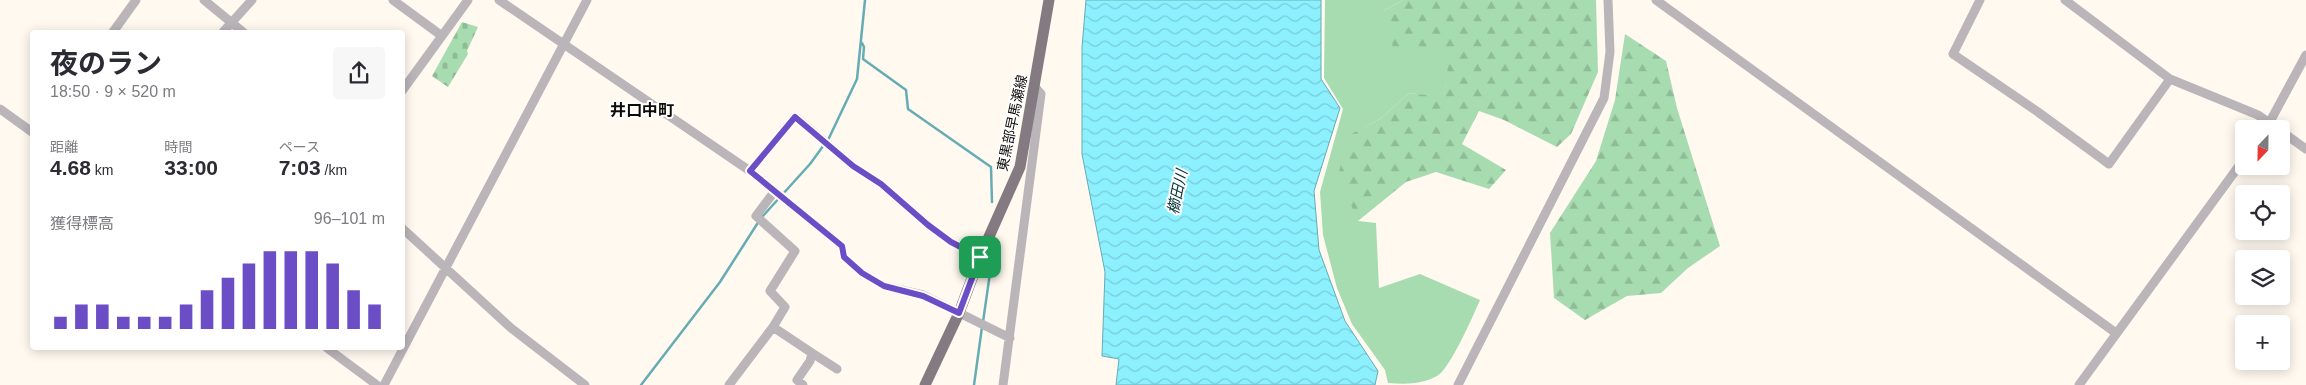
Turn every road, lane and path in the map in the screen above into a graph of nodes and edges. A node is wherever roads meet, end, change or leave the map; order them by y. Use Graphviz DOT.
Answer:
graph roads {
  1 [pos="136,0"];
  2 [pos="204,0"];
  3 [pos="252,0"];
  4 [pos="393,0"];
  5 [pos="468,0"];
  6 [pos="499,0"];
  7 [pos="587,0"];
  8 [pos="1049,0"];
  9 [pos="1608,0"];
  10 [pos="1656,0"];
  11 [pos="1980,0"];
  12 [pos="2065,0"];
  13 [pos="232,22"];
  14 [pos="114,30"];
  15 [pos="225,30"];
  16 [pos="241,30"];
  17 [pos="442,36"];
  18 [pos="564,44"];
  19 [pos="2305,60"];
  20 [pos="2170,79"];
  21 [pos="405,87"];
  22 [pos="1036,87"];
  23 [pos="0,109"];
  24 [pos="2263,120"];
  25 [pos="2271,120"];
  26 [pos="30,131"];
  27 [pos="2290,137"];
  28 [pos="2306,149"];
  29 [pos="750,171"];
  30 [pos="2235,171"];
  31 [pos="778,195"];
  32 [pos="405,231"];
  33 [pos="980,257"];
  34 [pos="446,268"];
  35 [pos="962,315"];
  36 [pos="773,327"];
  37 [pos="2116,333"];
  38 [pos="1010,338"];
  39 [pos="405,345"];
  40 [pos="330,350"];
  41 [pos="403,350"];
  42 [pos="812,353"];
  43 [pos="837,369"];
  44 [pos="377,385"];
  45 [pos="384,385"];
  46 [pos="585,385"];
  47 [pos="728,385"];
  48 [pos="803,385"];
  49 [pos="925,385"];
  50 [pos="1003,385"];
  51 [pos="1458,385"];
  52 [pos="2079,385"];
  1 -- 14 [label="street"];
  2 -- 13 [label="street"];
  3 -- 13 [label="street"];
  4 -- 17 [label="street"];
  5 -- 17 [label="street"];
  6 -- 18 [label="street"];
  7 -- 18 [label="street"];
  8 -- 22 [label="main road, 東黒部早馬瀬線"];
  9 -- 51 [label="street"];
  10 -- 37 [label="street"];
  11 -- 20 [label="street"];
  12 -- 20 [label="street"];
  13 -- 15 [label="street"];
  13 -- 16 [label="street"];
  17 -- 21 [label="street"];
  18 -- 29 [label="street"];
  18 -- 34 [label="street"];
  19 -- 25 [label="street"];
  20 -- 24 [label="street"];
  22 -- 33 [label="main road, 東黒部早馬瀬線"];
  22 -- 38 [label="street"];
  23 -- 26 [label="street"];
  27 -- 28 [label="street"];
  29 -- 31 [label="street"];
  29 -- 33 [label="street"];
  30 -- 37 [label="street"];
  31 -- 35 [label="street"];
  31 -- 36 [label="street"];
  32 -- 34 [label="street"];
  33 -- 35 [label="main road, 東黒部早馬瀬線"];
  34 -- 39 [label="street"];
  34 -- 46 [label="street"];
  35 -- 38 [label="street"];
  35 -- 49 [label="main road, 東黒部早馬瀬線"];
  36 -- 42 [label="street"];
  36 -- 47 [label="street"];
  37 -- 52 [label="street"];
  38 -- 50 [label="street"];
  40 -- 44 [label="street"];
  41 -- 45 [label="street"];
  42 -- 43 [label="street"];
  42 -- 48 [label="street"];
}
